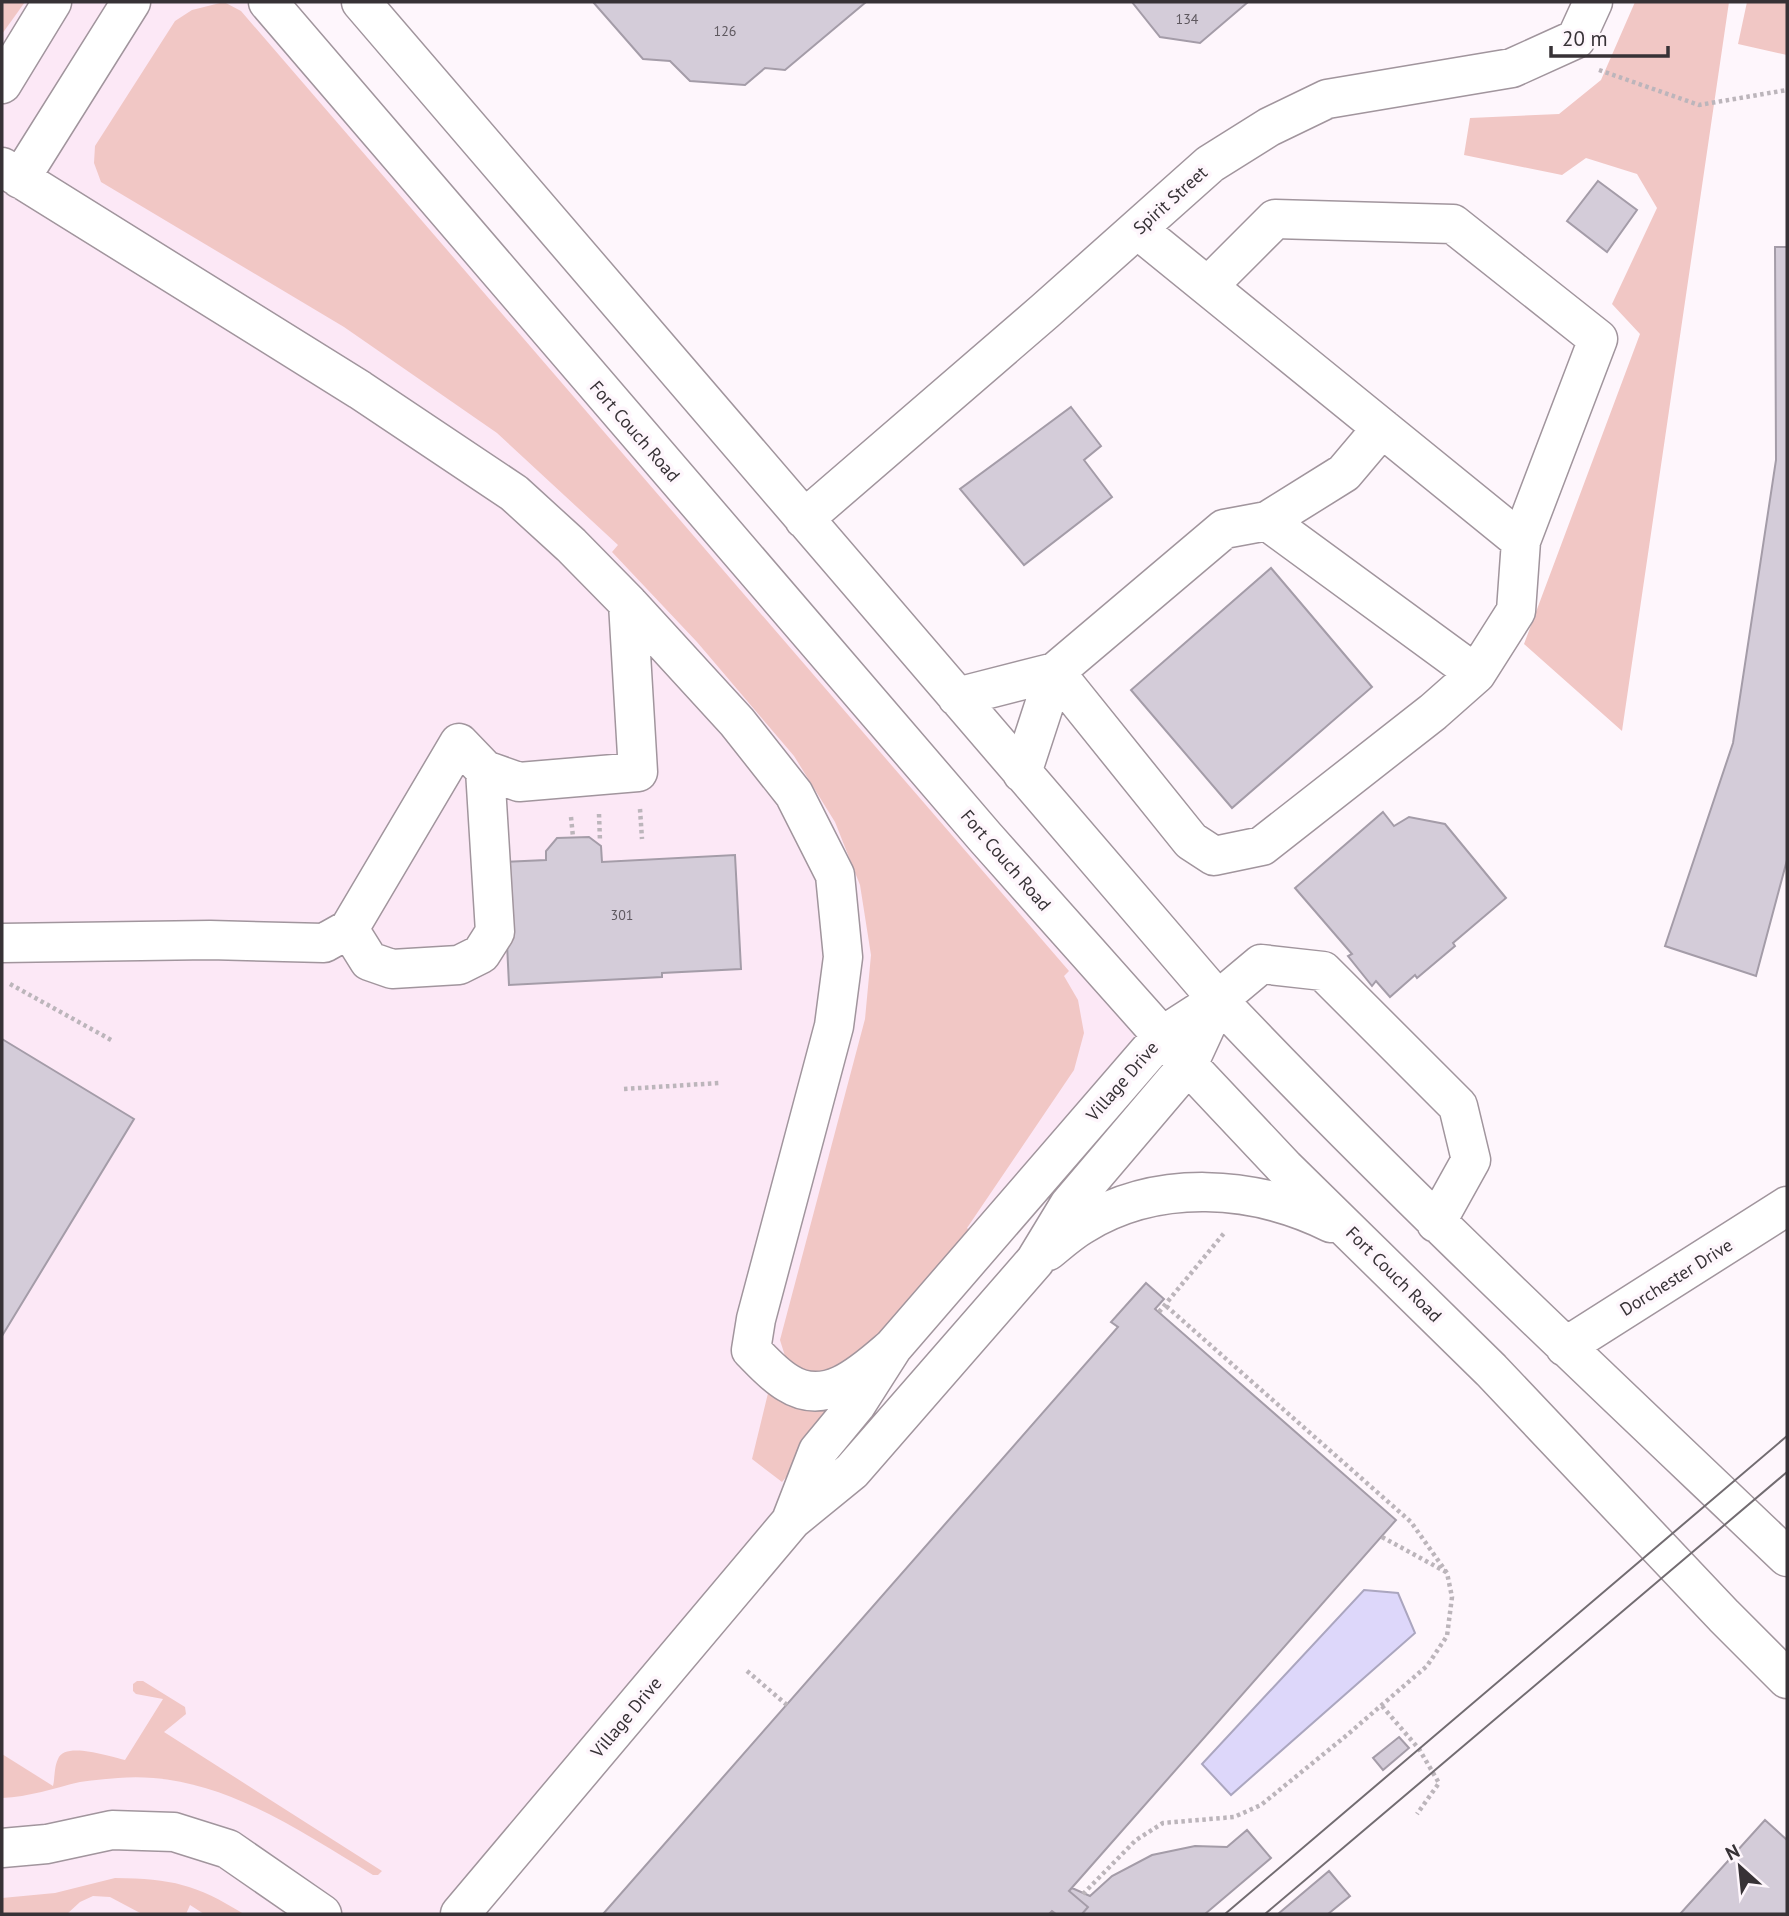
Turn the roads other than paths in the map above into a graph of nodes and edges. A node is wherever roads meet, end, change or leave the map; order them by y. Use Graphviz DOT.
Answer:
graph roads {
  1 [pos="52,2"];
  2 [pos="131,2"];
  3 [pos="268,2"];
  4 [pos="360,2"];
  5 [pos="1593,2"];
  6 [pos="2,84"];
  7 [pos="11,173"];
  8 [pos="1137,229"];
  9 [pos="1208,286"];
  10 [pos="1382,428"];
  11 [pos="804,519"];
  12 [pos="1267,520"];
  13 [pos="1521,541"];
  14 [pos="628,603"];
  15 [pos="1055,672"];
  16 [pos="1476,674"];
  17 [pos="957,697"];
  18 [pos="485,770"];
  19 [pos="1023,773"];
  20 [pos="349,929"];
  21 [pos="2,943"];
  22 [pos="1218,1000"];
  23 [pos="1161,1036"];
  24 [pos="1188,1065"];
  25 [pos="1787,1206"];
  26 [pos="1436,1223"];
  27 [pos="1353,1234"];
  28 [pos="1035,1261"];
  29 [pos="894,1347"];
  30 [pos="1565,1347"];
  31 [pos="792,1520"];
  32 [pos="1787,1557"];
  33 [pos="1787,1679"];
  34 [pos="2,1848"];
  35 [pos="323,1914"];
  36 [pos="460,1914"];
  1 -- 6 [label="street"];
  2 -- 7 [label="street"];
  3 -- 23 [label="street, Fort Couch Road"];
  4 -- 11 [label="street"];
  5 -- 8 [label="street, Spirit Street"];
  7 -- 14 [label="street"];
  8 -- 9 [label="street"];
  8 -- 11 [label="street, Spirit Street"];
  9 -- 10 [label="street"];
  9 -- 13 [label="street"];
  10 -- 12 [label="street"];
  10 -- 13 [label="street"];
  11 -- 17 [label="street"];
  12 -- 15 [label="street"];
  12 -- 16 [label="street"];
  13 -- 16 [label="street"];
  14 -- 18 [label="street"];
  14 -- 29 [label="street"];
  15 -- 16 [label="street"];
  15 -- 17 [label="street"];
  15 -- 19 [label="street"];
  17 -- 19 [label="street"];
  18 -- 20 [label="street"];
  18 -- 20 [label="street"];
  19 -- 22 [label="street"];
  20 -- 21 [label="street"];
  22 -- 23 [label="street, Village Drive"];
  22 -- 24 [label="street, Village Drive"];
  22 -- 26 [label="street"];
  22 -- 26 [label="street"];
  23 -- 24 [label="street, Fort Couch Road"];
  23 -- 29 [label="street, Village Drive"];
  24 -- 27 [label="street, Fort Couch Road"];
  24 -- 28 [label="street, Village Drive"];
  25 -- 30 [label="street, Dorchester Drive"];
  26 -- 30 [label="street"];
  27 -- 28 [label="street"];
  27 -- 33 [label="street, Fort Couch Road"];
  28 -- 31 [label="street, Village Drive"];
  29 -- 31 [label="street, Village Drive"];
  30 -- 32 [label="street"];
  31 -- 36 [label="street, Village Drive"];
  34 -- 35 [label="street"];
}
